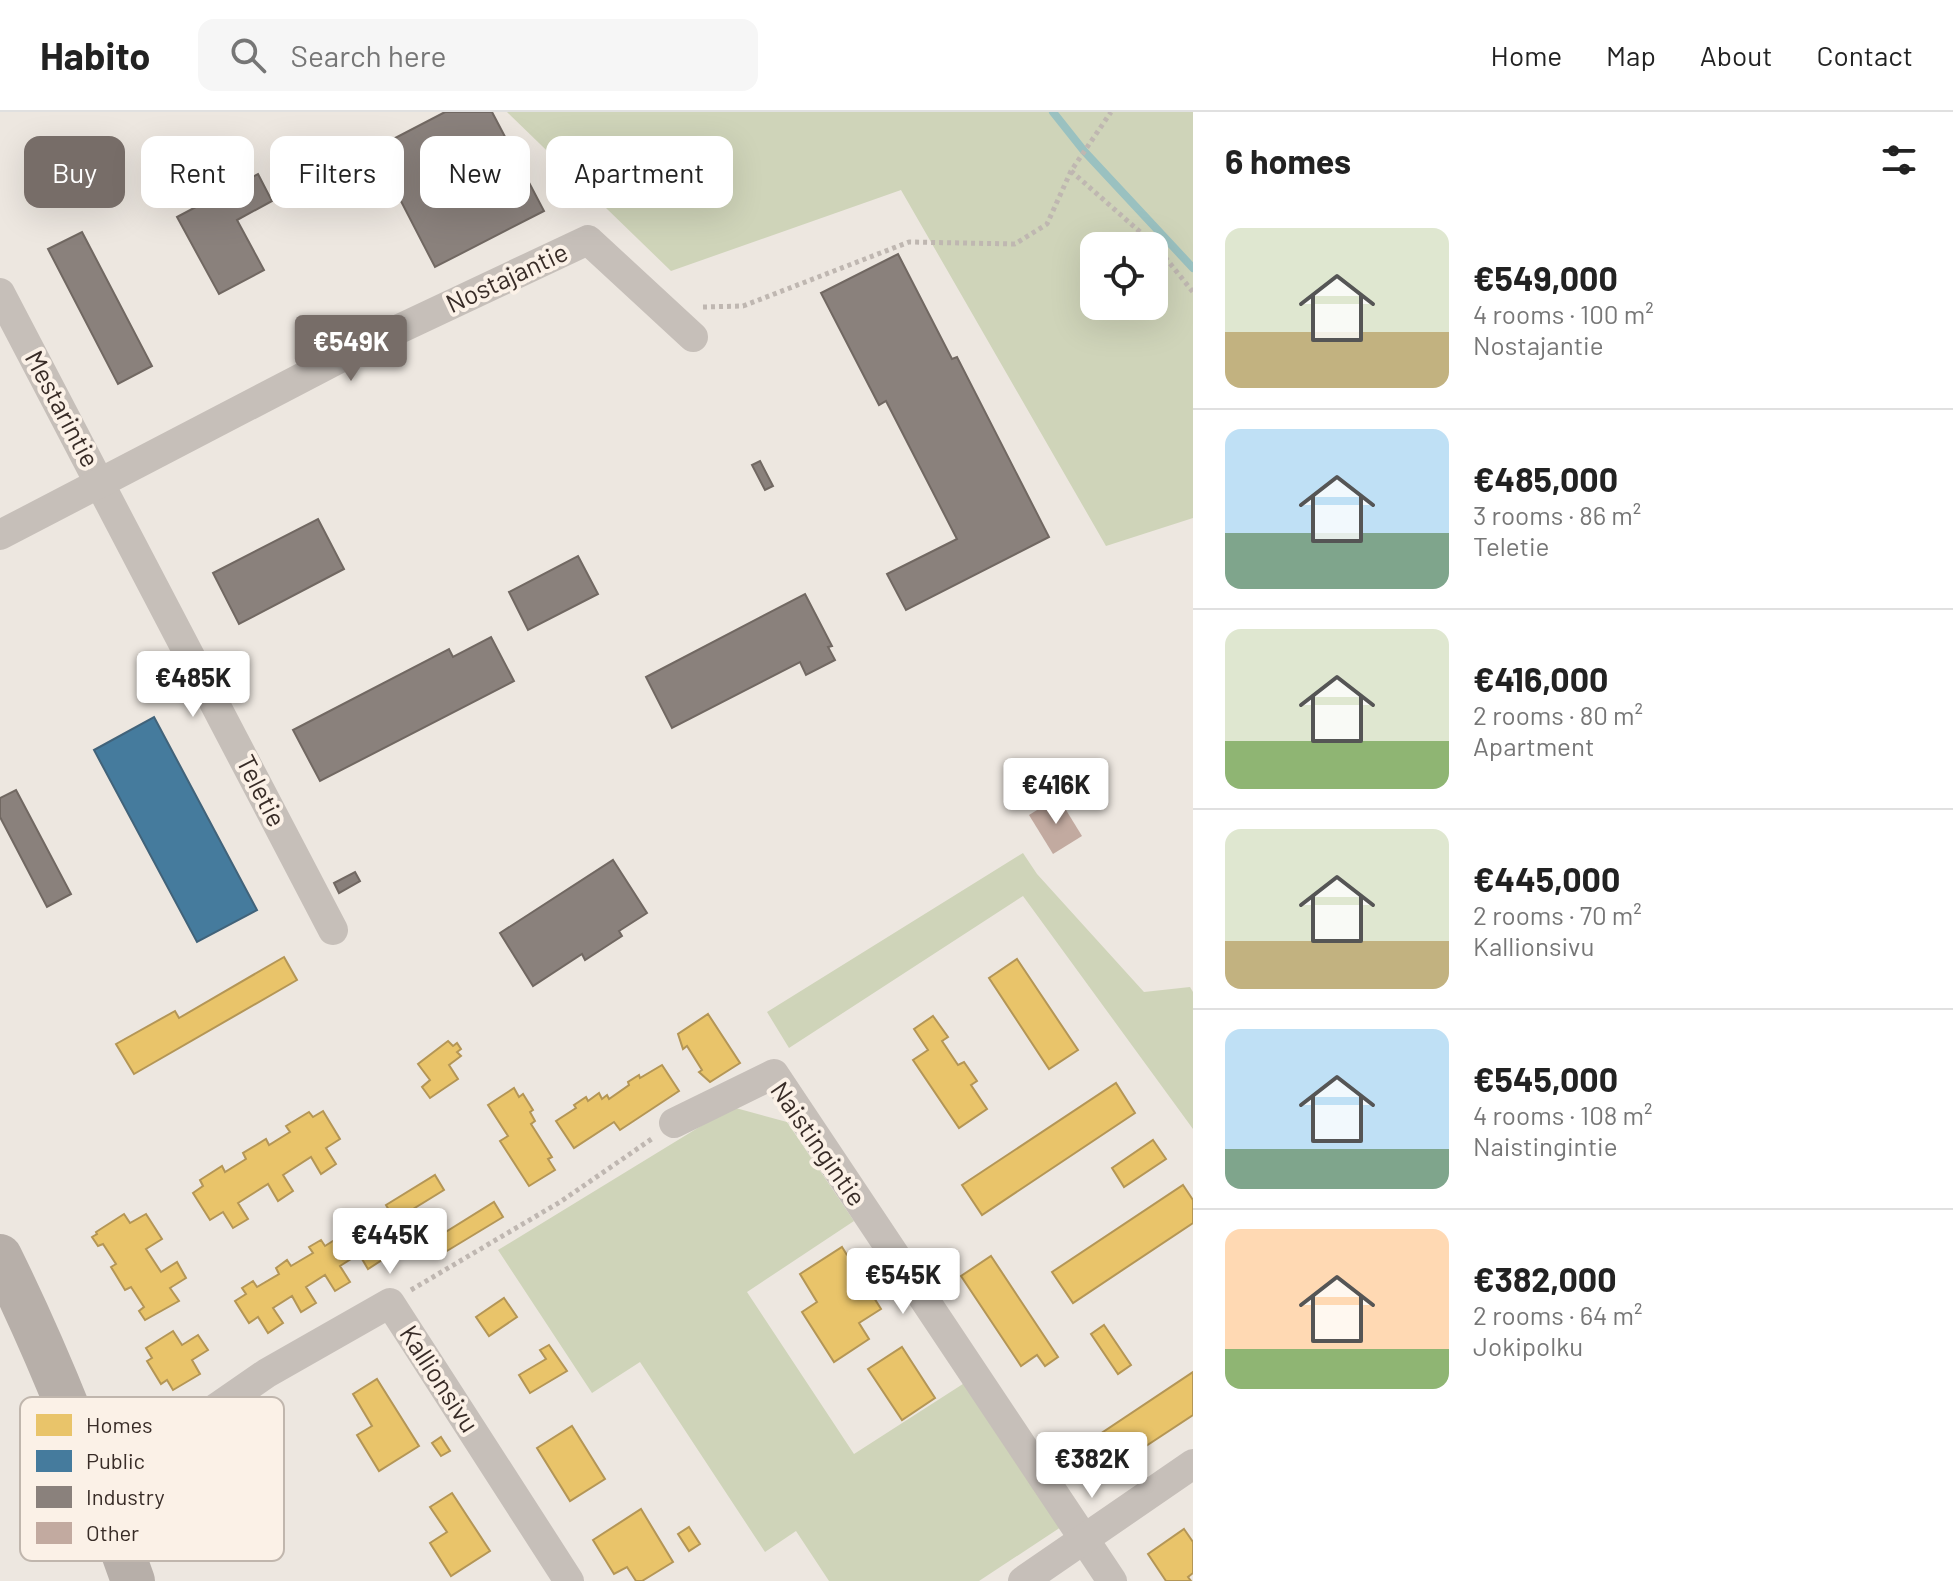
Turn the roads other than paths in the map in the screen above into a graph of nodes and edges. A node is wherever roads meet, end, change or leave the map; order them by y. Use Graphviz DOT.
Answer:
graph roads {
  1 [pos="0,293"];
  2 [pos="693,337"];
  3 [pos="101,483"];
  4 [pos="0,535"];
  5 [pos="333,930"];
  6 [pos="674,1123"];
  7 [pos="0,1256"];
  8 [pos="63,1397"];
  9 [pos="232,1397"];
  10 [pos="1193,1464"];
  11 [pos="1084,1538"];
  12 [pos="126,1561"];
  13 [pos="133,1581"];
  14 [pos="569,1581"];
  15 [pos="1023,1581"];
  16 [pos="1112,1581"];
  1 -- 3 [label="street, Mestarintie"];
  2 -- 3 [label="street, Nostajantie"];
  3 -- 4 [label="street, Nostajantie"];
  3 -- 5 [label="street, Teletie"];
  6 -- 11 [label="street, Naistingintie"];
  7 -- 8 [label="street"];
  9 -- 14 [label="street, Kallionsivu"];
  10 -- 11 [label="street"];
  11 -- 15 [label="street"];
  11 -- 16 [label="street, Naistingintie"];
  12 -- 13 [label="street"];
}
